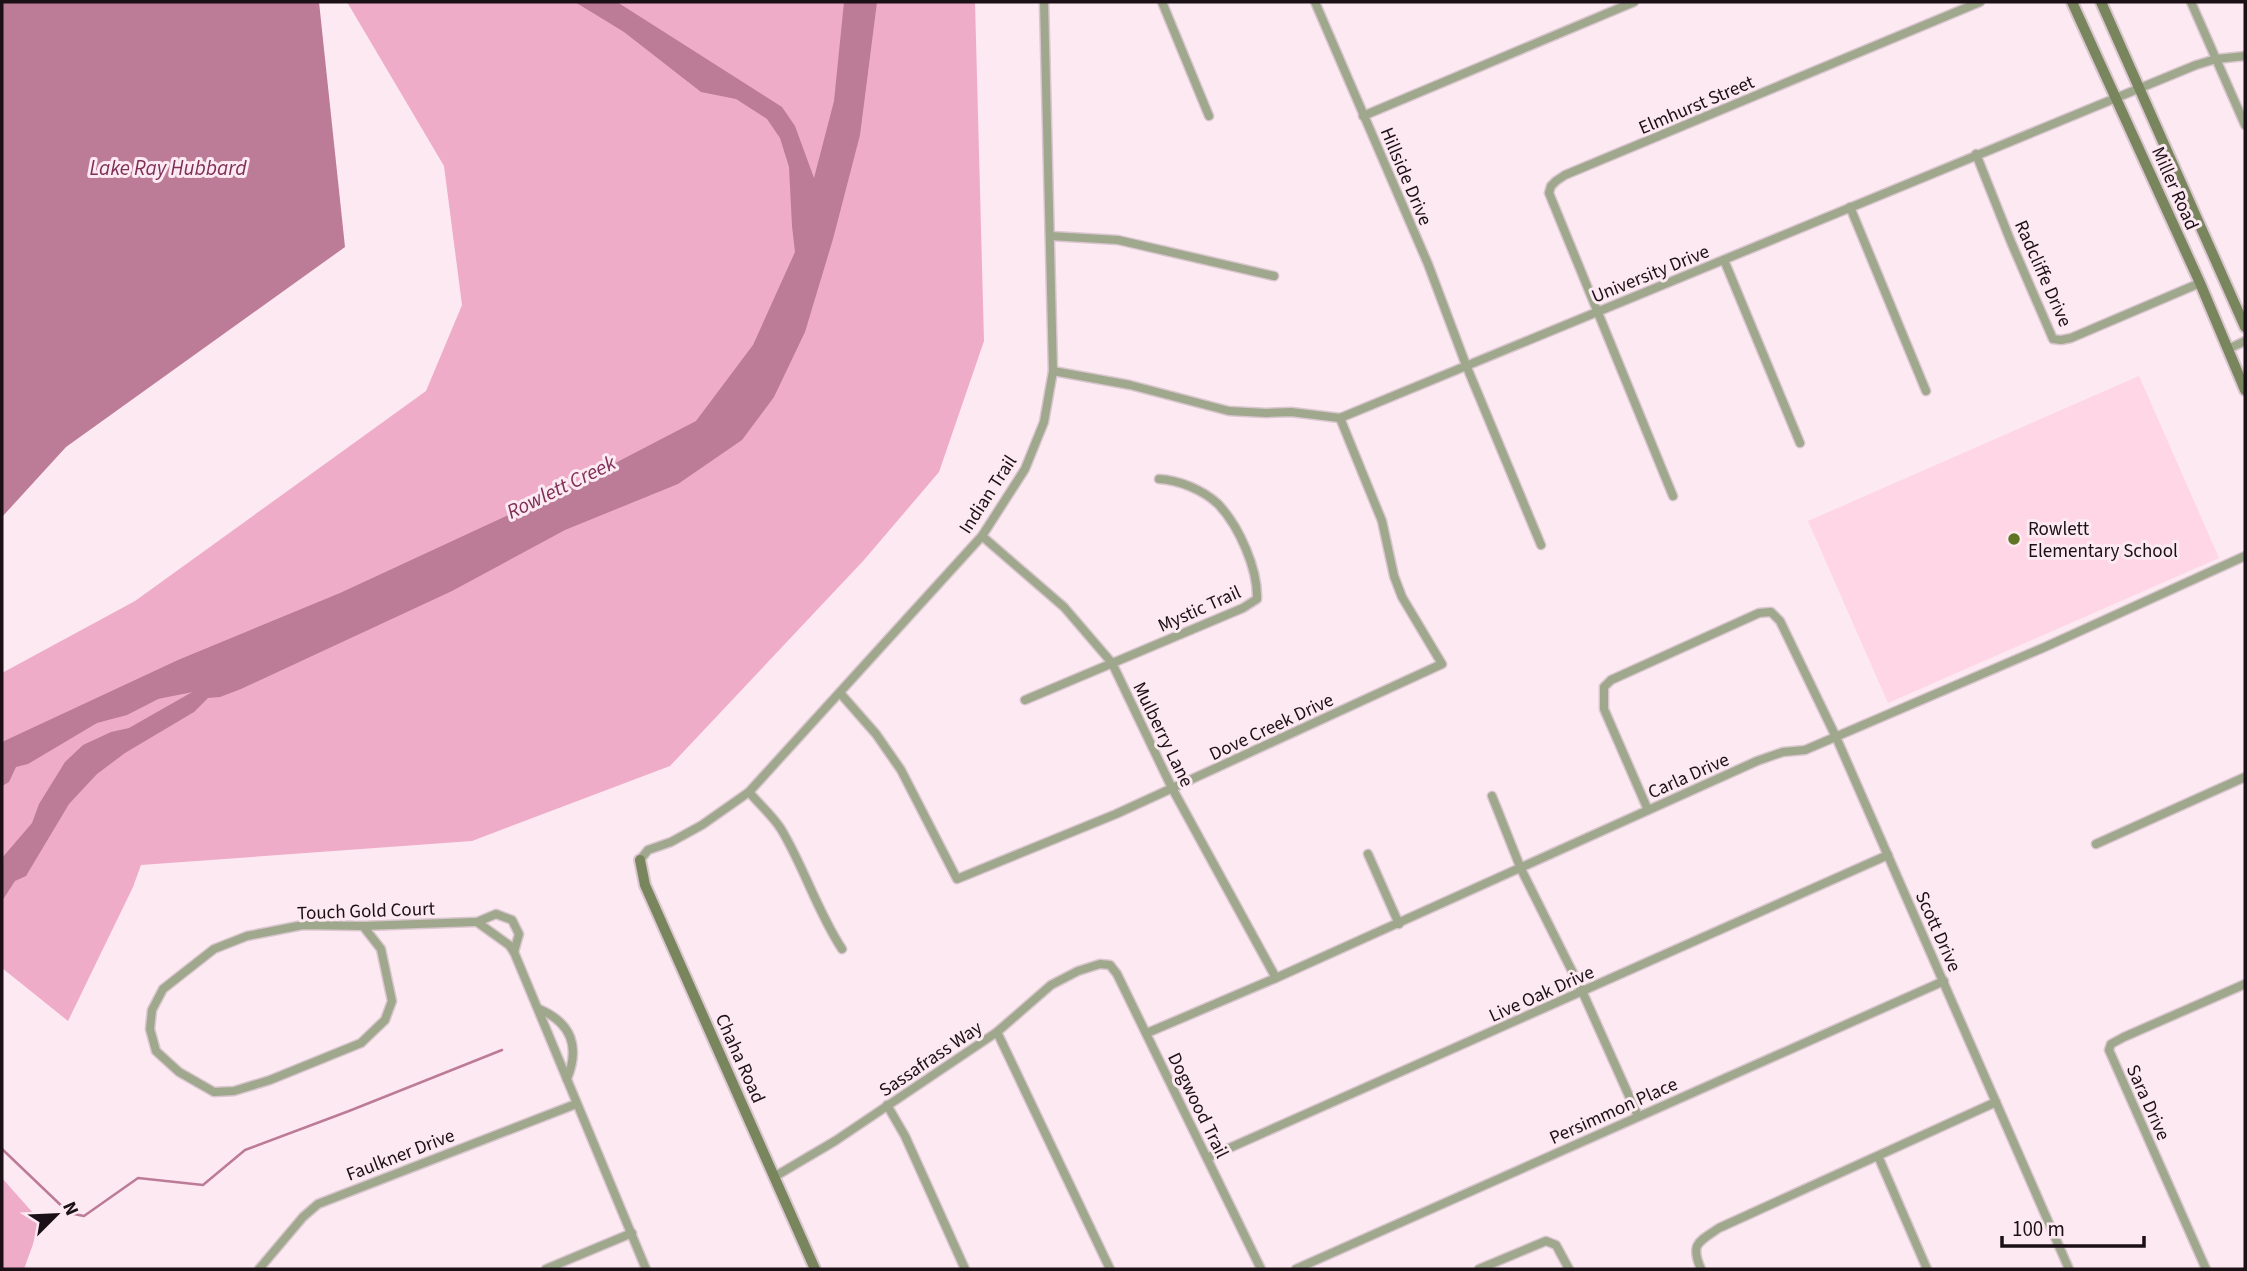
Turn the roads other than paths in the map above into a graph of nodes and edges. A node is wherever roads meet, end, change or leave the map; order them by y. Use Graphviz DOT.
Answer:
graph roads {
  1 [pos="1044,2"];
  2 [pos="1162,2"];
  3 [pos="1315,2"];
  4 [pos="1634,2"];
  5 [pos="1980,2"];
  6 [pos="2073,2"];
  7 [pos="2101,2"];
  8 [pos="2191,2"];
  9 [pos="2245,56"];
  10 [pos="2216,59"];
  11 [pos="2140,89"];
  12 [pos="2116,98"];
  13 [pos="1209,116"];
  14 [pos="1363,116"];
  15 [pos="2245,125"];
  16 [pos="1976,154"];
  17 [pos="1850,207"];
  18 [pos="1051,236"];
  19 [pos="1724,260"];
  20 [pos="1274,275"];
  21 [pos="2200,283"];
  22 [pos="1597,312"];
  23 [pos="2245,327"];
  24 [pos="2245,341"];
  25 [pos="2228,349"];
  26 [pos="1466,365"];
  27 [pos="1054,371"];
  28 [pos="2245,390"];
  29 [pos="1926,391"];
  30 [pos="1340,418"];
  31 [pos="1800,443"];
  32 [pos="1159,478"];
  33 [pos="1673,496"];
  34 [pos="982,536"];
  35 [pos="1541,545"];
  36 [pos="2245,556"];
  37 [pos="1112,663"];
  38 [pos="840,693"];
  39 [pos="1025,700"];
  40 [pos="1836,737"];
  41 [pos="2245,777"];
  42 [pos="1172,788"];
  43 [pos="749,792"];
  44 [pos="1492,796"];
  45 [pos="1648,810"];
  46 [pos="2095,844"];
  47 [pos="1368,854"];
  48 [pos="1888,855"];
  49 [pos="640,860"];
  50 [pos="1521,869"];
  51 [pos="477,922"];
  52 [pos="1399,924"];
  53 [pos="363,926"];
  54 [pos="842,949"];
  55 [pos="514,952"];
  56 [pos="1100,964"];
  57 [pos="1276,978"];
  58 [pos="1944,981"];
  59 [pos="2245,984"];
  60 [pos="1582,991"];
  61 [pos="539,1009"];
  62 [pos="997,1032"];
  63 [pos="1147,1033"];
  64 [pos="566,1079"];
  65 [pos="1996,1102"];
  66 [pos="576,1104"];
  67 [pos="887,1105"];
  68 [pos="1638,1116"];
  69 [pos="1878,1156"];
  70 [pos="1207,1158"];
  71 [pos="774,1177"];
  72 [pos="632,1233"];
  73 [pos="259,1269"];
  74 [pos="546,1269"];
  75 [pos="646,1269"];
  76 [pos="815,1269"];
  77 [pos="965,1269"];
  78 [pos="1110,1269"];
  79 [pos="1261,1269"];
  80 [pos="1296,1269"];
  81 [pos="1479,1269"];
  82 [pos="1569,1269"];
  83 [pos="1701,1269"];
  84 [pos="1927,1269"];
  85 [pos="2069,1269"];
  86 [pos="2206,1269"];
  1 -- 18 [label="street, Indian Trail"];
  2 -- 13 [label="street"];
  3 -- 14 [label="street, Hillside Drive"];
  4 -- 14 [label="street"];
  5 -- 22 [label="street, Elmhurst Street"];
  6 -- 12 [label="main road, Miller Road"];
  7 -- 11 [label="main road, Miller Road"];
  8 -- 10 [label="street"];
  9 -- 10 [label="street, University Drive"];
  10 -- 11 [label="street, University Drive"];
  10 -- 15 [label="street"];
  11 -- 12 [label="street, University Drive"];
  11 -- 23 [label="main road, Miller Road"];
  12 -- 16 [label="street, University Drive"];
  12 -- 21 [label="main road, Miller Road"];
  14 -- 26 [label="street, Hillside Drive"];
  16 -- 17 [label="street, University Drive"];
  16 -- 21 [label="street, Radcliffe Drive"];
  17 -- 19 [label="street, University Drive"];
  17 -- 29 [label="street"];
  18 -- 20 [label="street"];
  18 -- 27 [label="street, Indian Trail"];
  19 -- 22 [label="street, University Drive"];
  19 -- 31 [label="street"];
  21 -- 25 [label="main road, Miller Road"];
  22 -- 26 [label="street, University Drive"];
  22 -- 33 [label="street"];
  24 -- 25 [label="street"];
  25 -- 28 [label="main road, Miller Road"];
  26 -- 30 [label="street, University Drive"];
  26 -- 35 [label="street, Hillside Drive"];
  27 -- 30 [label="street, University Drive"];
  27 -- 34 [label="street, Indian Trail"];
  30 -- 42 [label="street, Dove Creek Drive"];
  32 -- 37 [label="street, Mystic Trail"];
  34 -- 37 [label="street, Mulberry Lane"];
  34 -- 38 [label="street, Indian Trail"];
  36 -- 40 [label="street, Carla Drive"];
  37 -- 39 [label="street"];
  37 -- 42 [label="street, Mulberry Lane"];
  38 -- 42 [label="street, Dove Creek Drive"];
  38 -- 43 [label="street, Indian Trail"];
  40 -- 45 [label="street, Carla Drive"];
  40 -- 45 [label="street, Scott Drive"];
  40 -- 48 [label="street, Scott Drive"];
  41 -- 46 [label="street"];
  42 -- 57 [label="street, Mulberry Lane"];
  43 -- 49 [label="street, Indian Trail"];
  43 -- 54 [label="street"];
  44 -- 50 [label="street"];
  45 -- 50 [label="street, Carla Drive"];
  47 -- 52 [label="street"];
  48 -- 58 [label="street, Scott Drive"];
  48 -- 60 [label="street, Live Oak Drive"];
  49 -- 71 [label="main road, Chaha Road"];
  50 -- 52 [label="street, Carla Drive"];
  50 -- 60 [label="street"];
  51 -- 53 [label="street, Touch Gold Court"];
  51 -- 55 [label="street"];
  51 -- 55 [label="street, Touch Gold Court"];
  52 -- 57 [label="street, Carla Drive"];
  53 -- 53 [label="street, Touch Gold Court"];
  55 -- 61 [label="street"];
  56 -- 62 [label="street, Sassafrass Way"];
  56 -- 63 [label="street, Dogwood Trail"];
  57 -- 63 [label="street, Carla Drive"];
  58 -- 65 [label="street, Scott Drive"];
  58 -- 68 [label="street, Persimmon Place"];
  59 -- 86 [label="street, Sara Drive"];
  60 -- 68 [label="street"];
  60 -- 70 [label="street, Live Oak Drive"];
  61 -- 64 [label="street"];
  61 -- 64 [label="street"];
  62 -- 67 [label="street, Sassafrass Way"];
  62 -- 78 [label="street"];
  63 -- 70 [label="street, Dogwood Trail"];
  64 -- 66 [label="street"];
  65 -- 69 [label="street"];
  65 -- 85 [label="street, Scott Drive"];
  66 -- 72 [label="street"];
  66 -- 73 [label="street, Faulkner Drive"];
  67 -- 71 [label="street, Sassafrass Way"];
  67 -- 77 [label="street"];
  68 -- 80 [label="street, Persimmon Place"];
  69 -- 83 [label="street"];
  69 -- 84 [label="street"];
  70 -- 79 [label="street, Dogwood Trail"];
  71 -- 76 [label="main road, Chaha Road"];
  72 -- 74 [label="street"];
  72 -- 75 [label="street"];
  81 -- 82 [label="street"];
}
